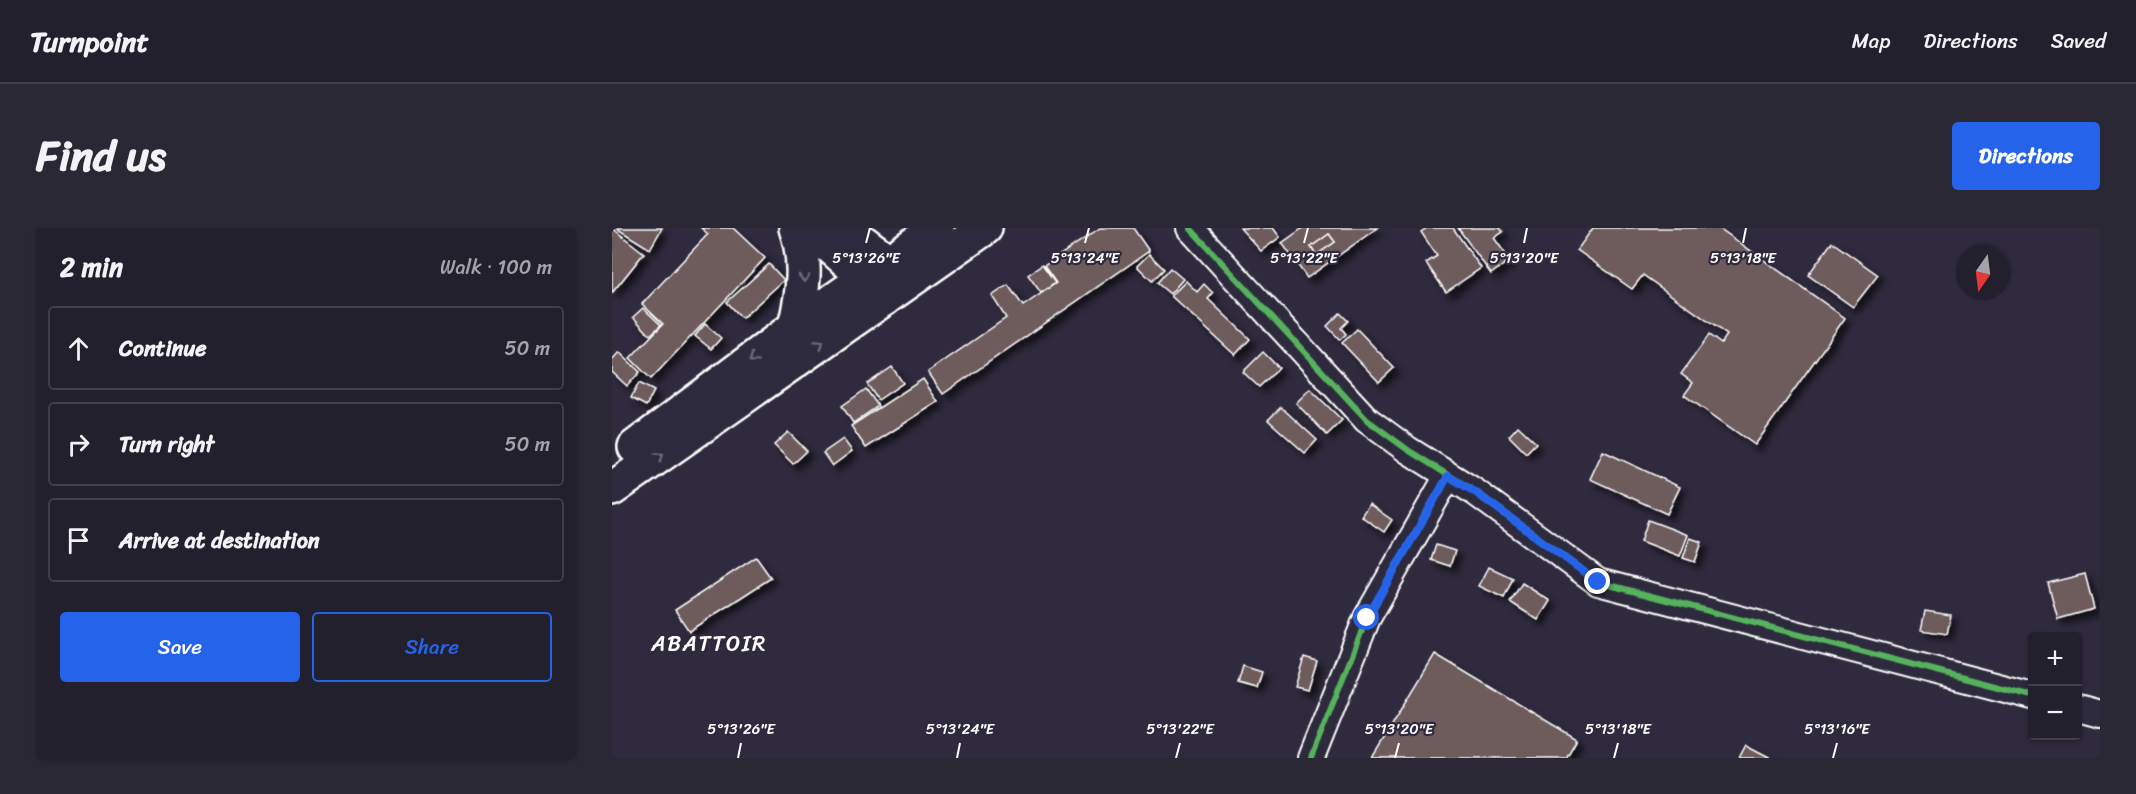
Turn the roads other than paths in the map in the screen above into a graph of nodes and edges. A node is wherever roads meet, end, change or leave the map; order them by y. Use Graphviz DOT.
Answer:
graph roads {
  1 [pos="796,228"];
  2 [pos="809,228"];
  3 [pos="844,228"];
  4 [pos="938,228"];
  5 [pos="985,228"];
  6 [pos="1190,228"];
  7 [pos="886,280"];
  8 [pos="795,327"];
  9 [pos="612,464"];
  10 [pos="1448,476"];
  11 [pos="612,489"];
  12 [pos="2028,695"];
  13 [pos="2082,709"];
  14 [pos="2100,714"];
  15 [pos="1311,758"];
  1 -- 8 [label="main road, one-way"];
  2 -- 7 [label="main road"];
  3 -- 7 [label="main road"];
  4 -- 7 [label="main road"];
  5 -- 7 [label="main road"];
  6 -- 10 [label="street"];
  7 -- 8 [label="main road"];
  11 -- 7 [label="main road, one-way"];
  8 -- 9 [label="main road, one-way"];
  10 -- 12 [label="street"];
  10 -- 15 [label="street"];
  13 -- 14 [label="street"];
}
